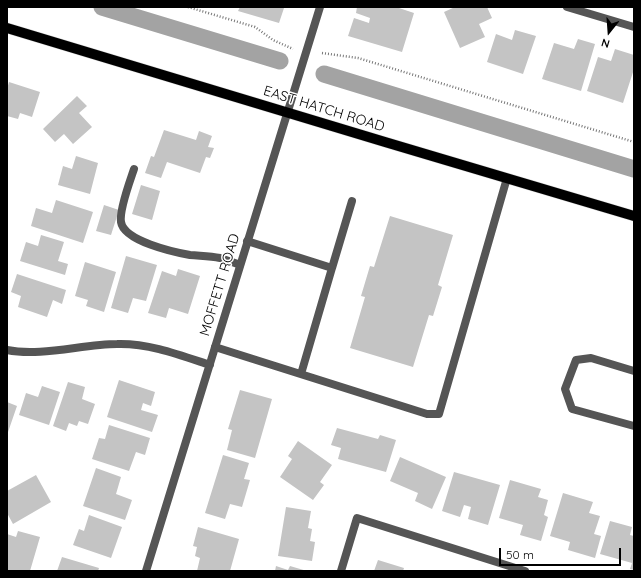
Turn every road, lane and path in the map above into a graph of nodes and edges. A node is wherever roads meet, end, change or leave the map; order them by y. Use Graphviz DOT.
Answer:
graph roads {
  1 [pos="188,7"];
  2 [pos="320,7"];
  3 [pos="567,7"];
  4 [pos="634,27"];
  5 [pos="7,28"];
  6 [pos="293,48"];
  7 [pos="322,53"];
  8 [pos="287,112"];
  9 [pos="634,142"];
  10 [pos="134,169"];
  11 [pos="507,178"];
  12 [pos="352,201"];
  13 [pos="634,216"];
  14 [pos="247,241"];
  15 [pos="240,265"];
  16 [pos="332,268"];
  17 [pos="215,347"];
  18 [pos="7,350"];
  19 [pos="210,365"];
  20 [pos="634,371"];
  21 [pos="301,374"];
  22 [pos="634,426"];
  23 [pos="146,571"];
  24 [pos="341,571"];
  25 [pos="525,571"];
  1 -- 6 [label="path"];
  2 -- 8 [label="street, MOFFETT ROAD"];
  3 -- 4 [label="street"];
  5 -- 8 [label="main road, EAST HATCH ROAD"];
  7 -- 9 [label="path"];
  8 -- 11 [label="main road, EAST HATCH ROAD"];
  8 -- 14 [label="street, MOFFETT ROAD"];
  10 -- 15 [label="street"];
  11 -- 13 [label="main road, EAST HATCH ROAD"];
  11 -- 21 [label="street"];
  12 -- 16 [label="street"];
  14 -- 15 [label="street, MOFFETT ROAD"];
  14 -- 16 [label="street"];
  15 -- 17 [label="street, MOFFETT ROAD"];
  16 -- 21 [label="street"];
  17 -- 19 [label="street, MOFFETT ROAD"];
  17 -- 21 [label="street"];
  18 -- 19 [label="street"];
  19 -- 23 [label="street, MOFFETT ROAD"];
  20 -- 22 [label="street"];
  24 -- 25 [label="street"];
}
